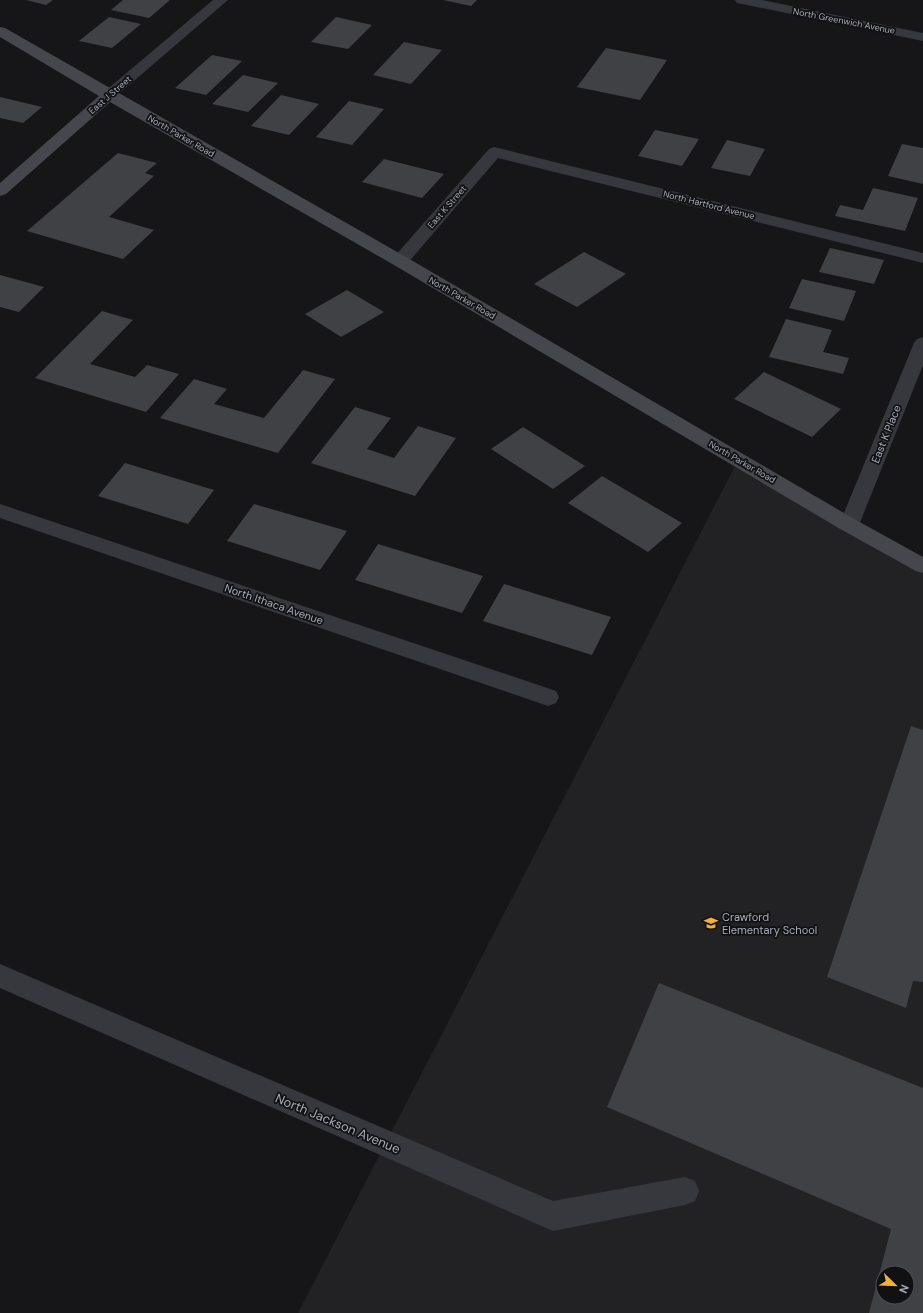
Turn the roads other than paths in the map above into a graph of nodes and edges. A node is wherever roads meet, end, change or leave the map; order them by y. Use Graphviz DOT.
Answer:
graph roads {
  1 [pos="221,0"];
  2 [pos="742,0"];
  3 [pos="0,31"];
  4 [pos="923,37"];
  5 [pos="109,95"];
  6 [pos="494,152"];
  7 [pos="0,191"];
  8 [pos="923,258"];
  9 [pos="400,261"];
  10 [pos="923,343"];
  11 [pos="0,511"];
  12 [pos="849,525"];
  13 [pos="923,566"];
  14 [pos="548,697"];
  15 [pos="0,976"];
  16 [pos="685,1191"];
  1 -- 5 [label="street, East J Street"];
  2 -- 4 [label="street, North Greenwich Avenue"];
  3 -- 5 [label="street, North Parker Road"];
  5 -- 7 [label="street, East J Street"];
  5 -- 9 [label="street, North Parker Road"];
  6 -- 8 [label="street, North Hartford Avenue"];
  6 -- 9 [label="street, East K Street"];
  9 -- 12 [label="street, North Parker Road"];
  10 -- 12 [label="street, East K Place"];
  11 -- 14 [label="street, North Ithaca Avenue"];
  12 -- 13 [label="street, North Parker Road"];
  15 -- 16 [label="street, North Jackson Avenue"];
}
